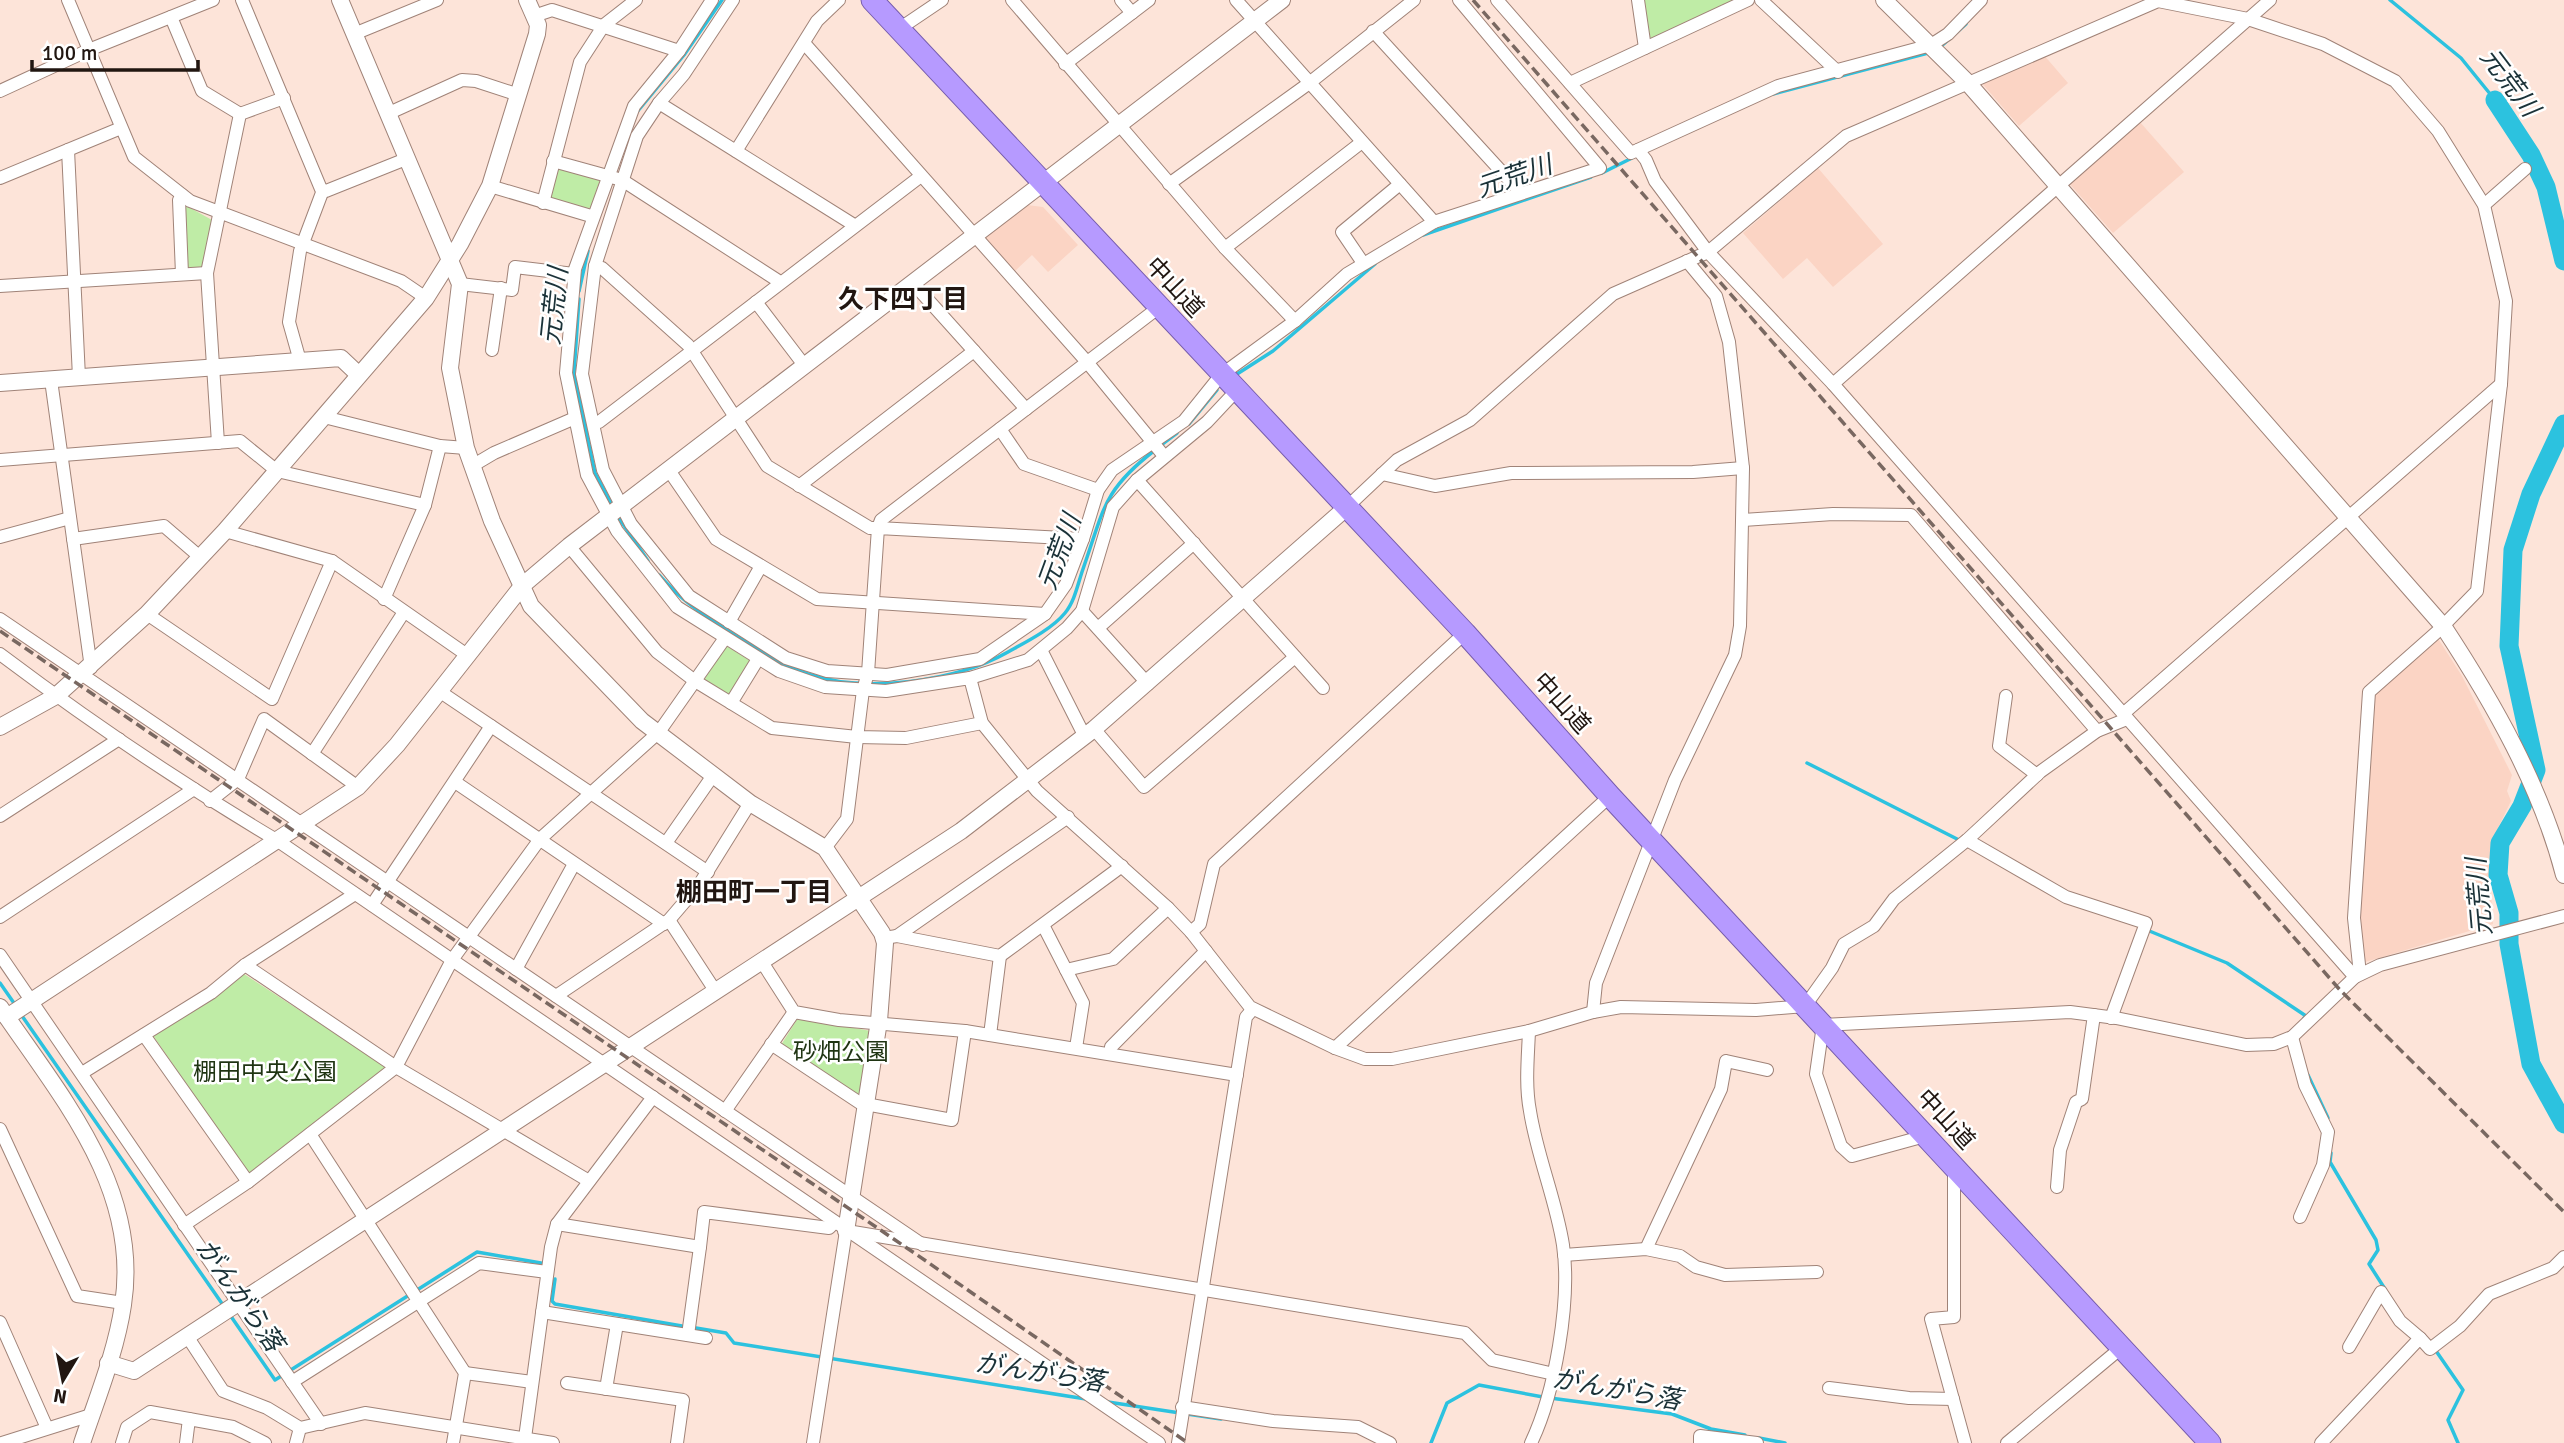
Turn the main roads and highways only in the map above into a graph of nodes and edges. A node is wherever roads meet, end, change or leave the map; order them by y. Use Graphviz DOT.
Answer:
graph roads {
  1 [pos="872,0"];
  2 [pos="2210,1443"];
  1 -- 2 [label="highway, 中山道"];
}
